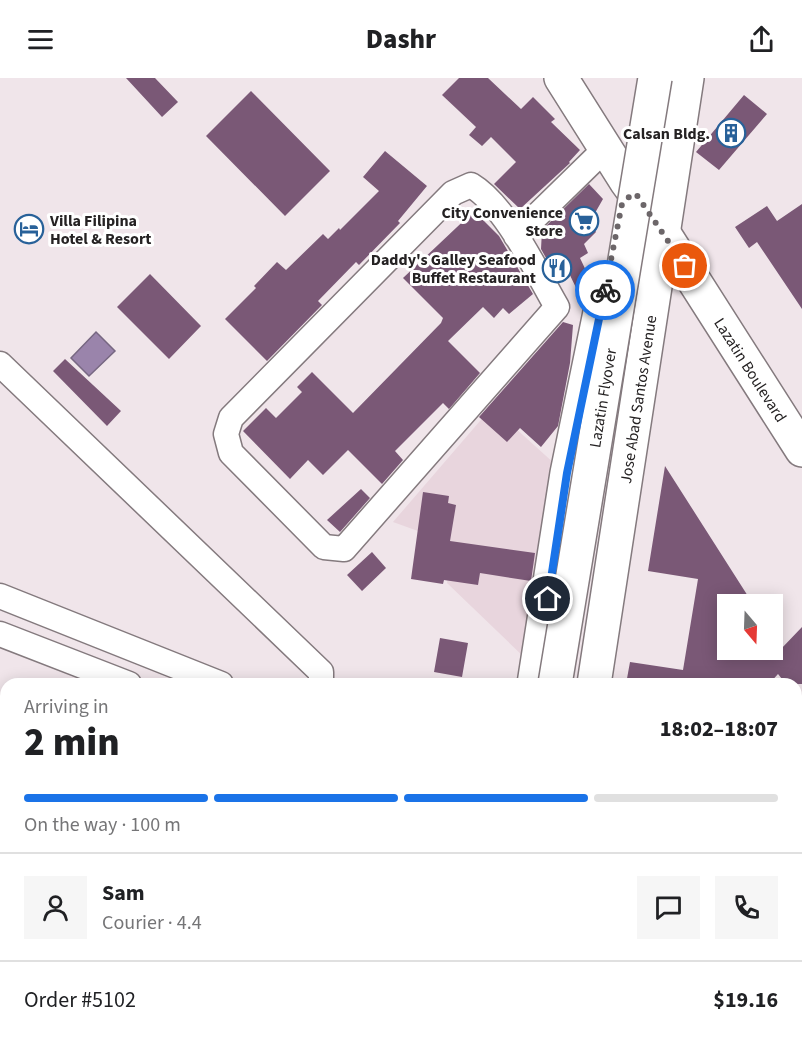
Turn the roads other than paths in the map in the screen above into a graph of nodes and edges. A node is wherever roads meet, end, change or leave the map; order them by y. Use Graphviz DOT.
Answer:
graph roads {
  1 [pos="561,78"];
  2 [pos="643,78"];
  3 [pos="655,78"];
  4 [pos="671,78"];
  5 [pos="687,78"];
  6 [pos="606,148"];
  7 [pos="672,171"];
  8 [pos="628,193"];
  9 [pos="663,232"];
  10 [pos="516,236"];
  11 [pos="0,364"];
  12 [pos="802,450"];
  13 [pos="0,596"];
  14 [pos="0,634"];
  15 [pos="114,678"];
  16 [pos="206,678"];
  17 [pos="321,678"];
  18 [pos="535,678"];
  19 [pos="556,678"];
  20 [pos="575,678"];
  21 [pos="595,678"];
  1 -- 6 [label="main road, Lazatin Boulevard"];
  2 -- 8 [label="main road"];
  3 -- 19 [label="main road, Lazatin Flyover, bridge"];
  4 -- 20 [label="main road, Lazatin Flyover"];
  5 -- 7 [label="main road, Jose Abad Santos Avenue"];
  6 -- 8 [label="main road, Lazatin Boulevard"];
  6 -- 10 [label="street"];
  7 -- 8 [label="main road"];
  7 -- 9 [label="main road, Jose Abad Santos Avenue"];
  8 -- 9 [label="main road, Lazatin Boulevard"];
  8 -- 18 [label="main road"];
  9 -- 12 [label="main road, Lazatin Boulevard"];
  9 -- 21 [label="main road, Jose Abad Santos Avenue"];
  10 -- 10 [label="street"];
  11 -- 17 [label="street"];
  13 -- 16 [label="street"];
  14 -- 15 [label="street"];
}
